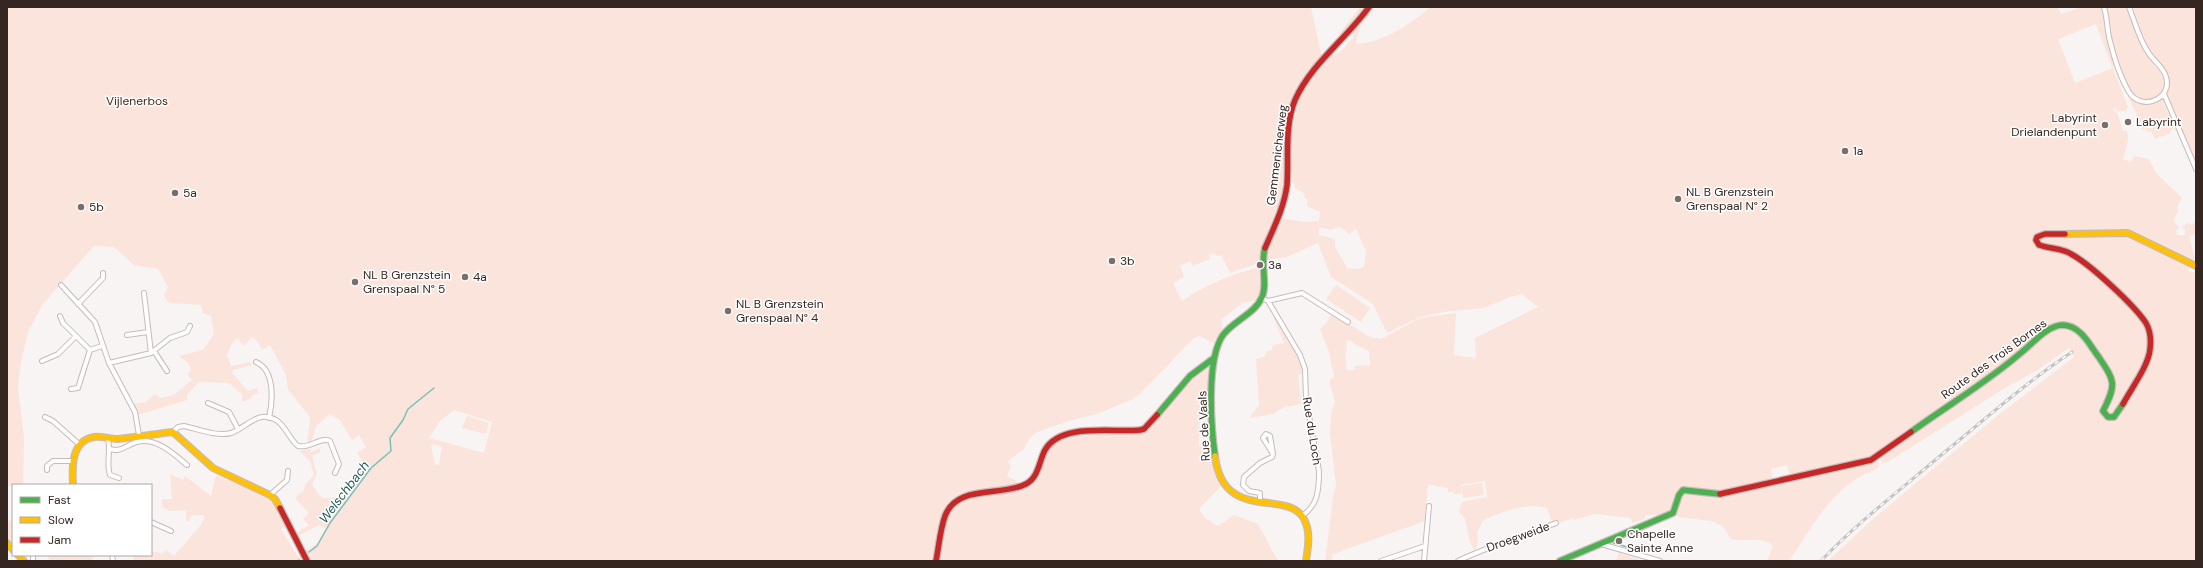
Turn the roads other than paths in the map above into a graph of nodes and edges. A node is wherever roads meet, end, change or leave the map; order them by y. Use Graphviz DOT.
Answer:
graph roads {
  1 [pos="1369,7"];
  2 [pos="2104,7"];
  3 [pos="2129,7"];
  4 [pos="2164,94"];
  5 [pos="2196,169"];
  6 [pos="2196,266"];
  7 [pos="103,273"];
  8 [pos="61,285"];
  9 [pos="144,293"];
  10 [pos="1262,298"];
  11 [pos="1268,301"];
  12 [pos="78,304"];
  13 [pos="60,316"];
  14 [pos="1348,322"];
  15 [pos="190,326"];
  16 [pos="148,332"];
  17 [pos="127,335"];
  18 [pos="76,336"];
  19 [pos="102,346"];
  20 [pos="90,350"];
  21 [pos="152,352"];
  22 [pos="1214,358"];
  23 [pos="42,361"];
  24 [pos="256,362"];
  25 [pos="109,363"];
  26 [pos="167,371"];
  27 [pos="71,389"];
  28 [pos="208,403"];
  29 [pos="45,417"];
  30 [pos="269,418"];
  31 [pos="238,429"];
  32 [pos="173,432"];
  33 [pos="139,435"];
  34 [pos="108,439"];
  35 [pos="80,445"];
  36 [pos="110,449"];
  37 [pos="1273,454"];
  38 [pos="72,461"];
  39 [pos="187,465"];
  40 [pos="47,470"];
  41 [pos="288,471"];
  42 [pos="335,473"];
  43 [pos="119,478"];
  44 [pos="73,484"];
  45 [pos="270,495"];
  46 [pos="1260,502"];
  47 [pos="1429,506"];
  48 [pos="1302,516"];
  49 [pos="152,522"];
  50 [pos="1556,523"];
  51 [pos="171,531"];
  52 [pos="1600,543"];
  53 [pos="1425,546"];
  54 [pos="307,561"];
  55 [pos="936,561"];
  56 [pos="1306,561"];
  57 [pos="1382,561"];
  58 [pos="1424,561"];
  59 [pos="1458,561"];
  60 [pos="1560,561"];
  61 [pos="1660,561"];
  1 -- 10 [label="street, Gemmenicherweg"];
  2 -- 4 [label="street"];
  3 -- 4 [label="street"];
  4 -- 5 [label="street"];
  6 -- 52 [label="street, Route des Trois Bornes"];
  7 -- 12 [label="street"];
  8 -- 12 [label="street"];
  9 -- 16 [label="street"];
  10 -- 11 [label="street"];
  10 -- 22 [label="street, Rue de Vaals"];
  11 -- 14 [label="street"];
  11 -- 48 [label="street, Rue du Loch"];
  12 -- 19 [label="street"];
  13 -- 18 [label="street"];
  15 -- 21 [label="street"];
  16 -- 17 [label="street"];
  16 -- 21 [label="street"];
  18 -- 20 [label="street"];
  18 -- 23 [label="street"];
  19 -- 20 [label="street"];
  19 -- 25 [label="street"];
  20 -- 27 [label="street"];
  21 -- 25 [label="street"];
  21 -- 26 [label="street"];
  22 -- 46 [label="street, Rue de Vaals"];
  22 -- 55 [label="street"];
  24 -- 30 [label="street"];
  25 -- 33 [label="street"];
  28 -- 31 [label="street"];
  29 -- 35 [label="street"];
  30 -- 31 [label="street"];
  30 -- 42 [label="street"];
  31 -- 32 [label="street"];
  32 -- 33 [label="street"];
  32 -- 45 [label="street"];
  33 -- 34 [label="street"];
  34 -- 35 [label="street"];
  34 -- 36 [label="street"];
  35 -- 38 [label="street"];
  36 -- 39 [label="street"];
  36 -- 43 [label="street"];
  37 -- 46 [label="street"];
  38 -- 40 [label="street"];
  38 -- 44 [label="street"];
  41 -- 45 [label="street"];
  45 -- 54 [label="street"];
  46 -- 48 [label="street, Rue de Vaals"];
  47 -- 53 [label="street"];
  48 -- 56 [label="street"];
  49 -- 51 [label="street"];
  50 -- 59 [label="street, Droegweide"];
  52 -- 60 [label="street, Route des Trois Bornes"];
  52 -- 61 [label="street"];
  53 -- 57 [label="street"];
  53 -- 58 [label="street"];
}
